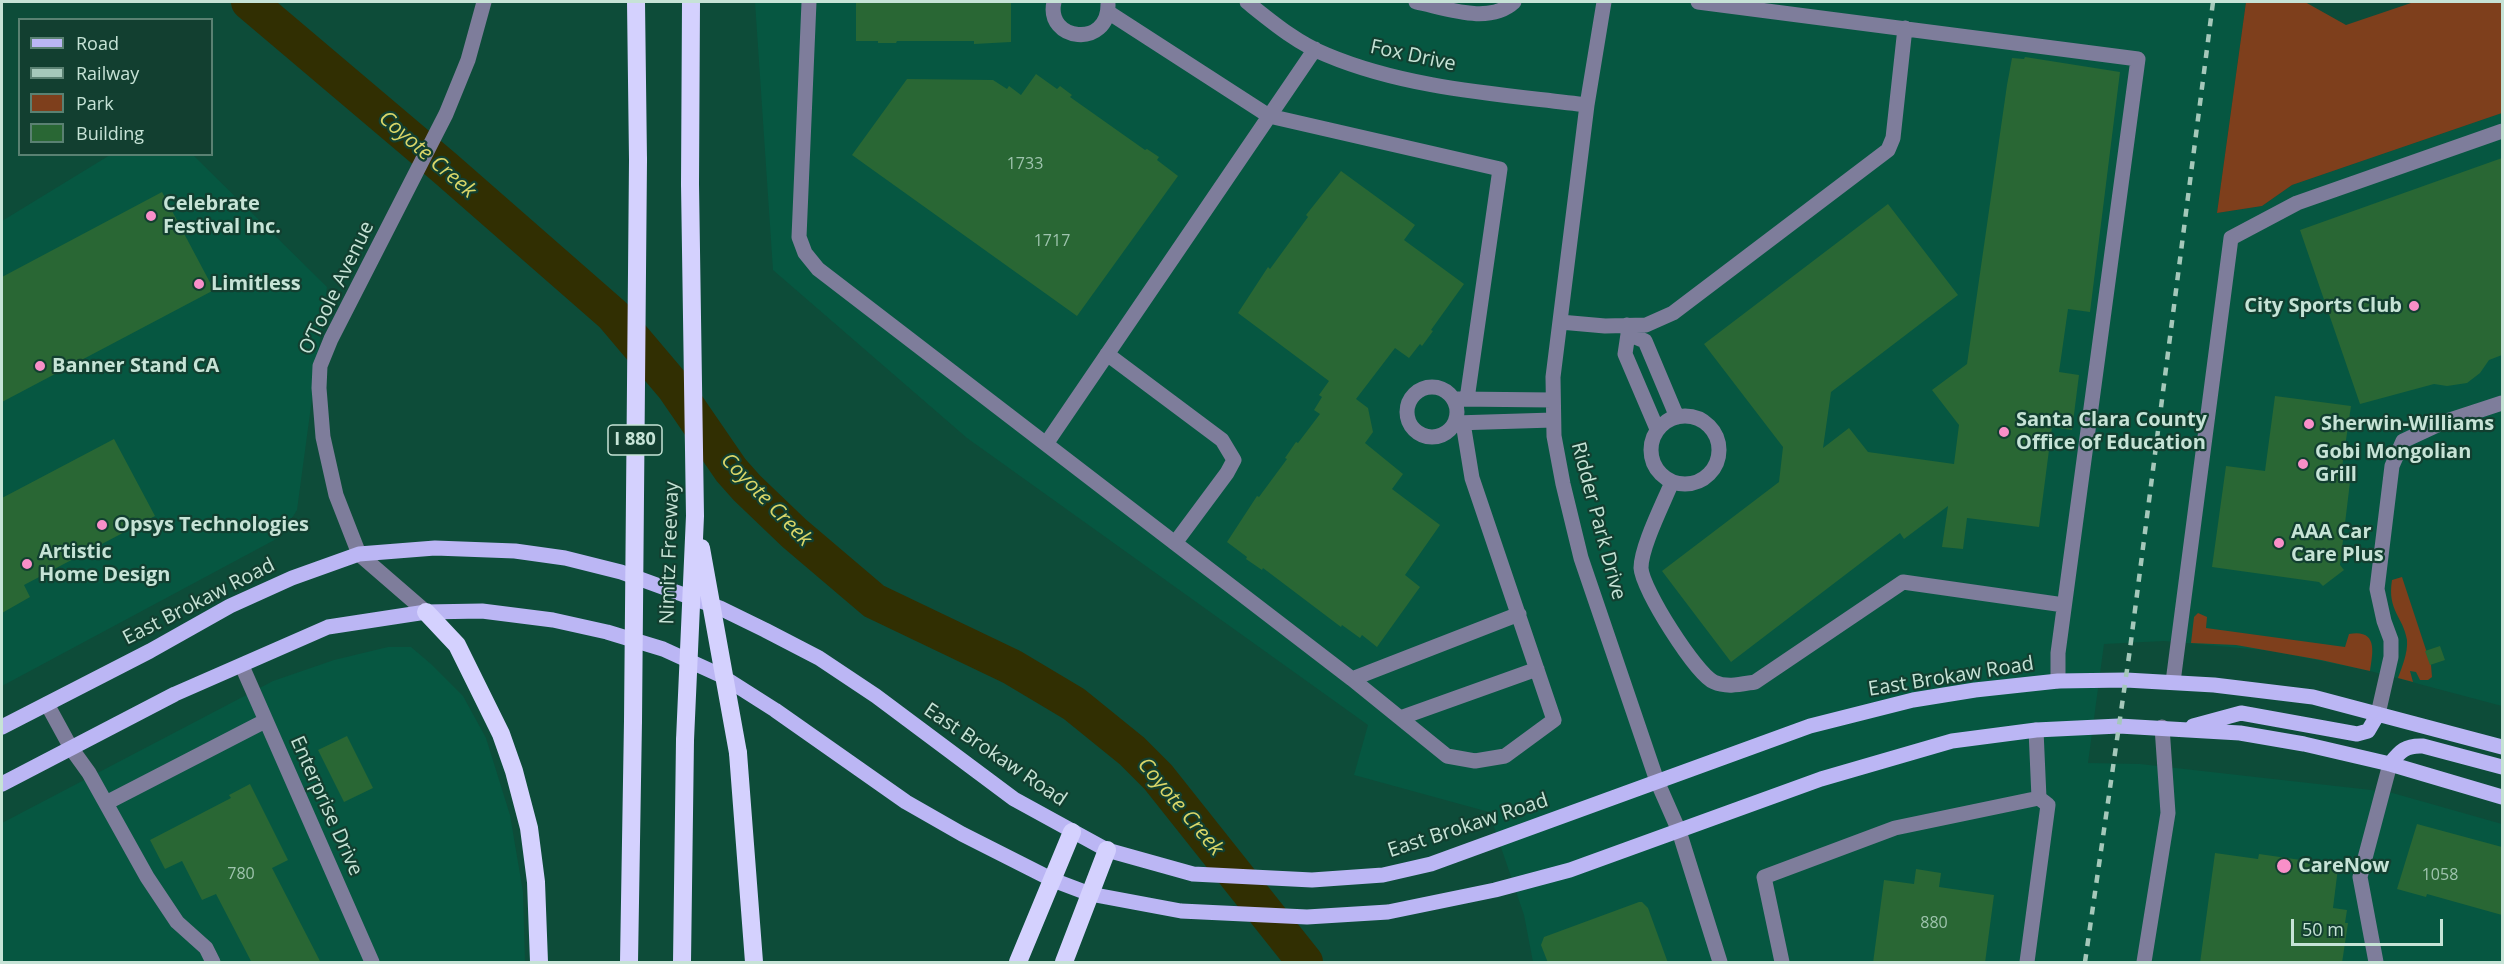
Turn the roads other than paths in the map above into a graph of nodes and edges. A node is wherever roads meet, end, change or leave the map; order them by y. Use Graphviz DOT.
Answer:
graph roads {
  1 [pos="484,2"];
  2 [pos="636,2"];
  3 [pos="691,2"];
  4 [pos="809,2"];
  5 [pos="1054,2"];
  6 [pos="1247,2"];
  7 [pos="1416,2"];
  8 [pos="1514,2"];
  9 [pos="1604,2"];
  10 [pos="1698,2"];
  11 [pos="1108,7"];
  12 [pos="1905,28"];
  13 [pos="1315,49"];
  14 [pos="1587,105"];
  15 [pos="1269,116"];
  16 [pos="2502,132"];
  17 [pos="1560,322"];
  18 [pos="1628,330"];
  19 [pos="1107,354"];
  20 [pos="1460,399"];
  21 [pos="1553,400"];
  22 [pos="2502,403"];
  23 [pos="1677,417"];
  24 [pos="1553,420"];
  25 [pos="1459,423"];
  26 [pos="1657,429"];
  27 [pos="1046,444"];
  28 [pos="1672,482"];
  29 [pos="695,516"];
  30 [pos="1175,543"];
  31 [pos="359,554"];
  32 [pos="2064,605"];
  33 [pos="426,612"];
  34 [pos="1519,614"];
  35 [pos="242,666"];
  36 [pos="1537,669"];
  37 [pos="1352,679"];
  38 [pos="2058,681"];
  39 [pos="2173,682"];
  40 [pos="47,704"];
  41 [pos="2378,714"];
  42 [pos="1400,718"];
  43 [pos="265,721"];
  44 [pos="2,727"];
  45 [pos="2162,727"];
  46 [pos="2183,728"];
  47 [pos="2036,730"];
  48 [pos="2502,747"];
  49 [pos="71,748"];
  50 [pos="2390,764"];
  51 [pos="2502,767"];
  52 [pos="1657,781"];
  53 [pos="2,784"];
  54 [pos="2502,797"];
  55 [pos="2039,798"];
  56 [pos="106,803"];
  57 [pos="1679,831"];
  58 [pos="1072,832"];
  59 [pos="1107,850"];
  60 [pos="1053,880"];
  61 [pos="1090,894"];
  62 [pos="213,963"];
  63 [pos="372,963"];
  64 [pos="539,963"];
  65 [pos="629,963"];
  66 [pos="682,963"];
  67 [pos="754,963"];
  68 [pos="1018,963"];
  69 [pos="1064,963"];
  70 [pos="1720,963"];
  71 [pos="1782,963"];
  72 [pos="2027,963"];
  73 [pos="2144,963"];
  74 [pos="2376,963"];
  1 -- 31 [label="street, O’Toole Avenue"];
  2 -- 65 [label="highway, Nimitz Freeway / I 880, bridge"];
  3 -- 29 [label="highway, Nimitz Freeway, bridge"];
  4 -- 27 [label="street"];
  5 -- 11 [label="street"];
  6 -- 13 [label="street, Fox Drive"];
  7 -- 8 [label="street"];
  9 -- 14 [label="street, Ridder Park Drive"];
  10 -- 12 [label="street"];
  11 -- 15 [label="street"];
  12 -- 18 [label="street"];
  12 -- 32 [label="street"];
  13 -- 14 [label="street, Fox Drive"];
  13 -- 15 [label="street"];
  14 -- 17 [label="street, Ridder Park Drive"];
  15 -- 19 [label="street"];
  15 -- 20 [label="street"];
  16 -- 39 [label="street"];
  17 -- 18 [label="street"];
  17 -- 21 [label="street, Ridder Park Drive"];
  18 -- 23 [label="street"];
  18 -- 26 [label="street"];
  19 -- 27 [label="street"];
  19 -- 30 [label="street"];
  20 -- 21 [label="street"];
  20 -- 25 [label="street"];
  20 -- 25 [label="street"];
  21 -- 24 [label="street, Ridder Park Drive"];
  22 -- 41 [label="street"];
  23 -- 26 [label="street"];
  23 -- 28 [label="street"];
  24 -- 25 [label="street"];
  24 -- 52 [label="street, Ridder Park Drive"];
  25 -- 34 [label="street"];
  26 -- 28 [label="street"];
  27 -- 30 [label="street"];
  28 -- 32 [label="street"];
  29 -- 66 [label="highway, Nimitz Freeway, bridge"];
  29 -- 67 [label="highway, bridge"];
  30 -- 37 [label="street"];
  31 -- 33 [label="street, O’Toole Avenue"];
  31 -- 40 [label="main road, East Brokaw Road"];
  31 -- 58 [label="main road, East Brokaw Road"];
  32 -- 38 [label="street"];
  33 -- 35 [label="main road"];
  33 -- 60 [label="main road"];
  33 -- 64 [label="highway"];
  34 -- 36 [label="street"];
  34 -- 37 [label="street"];
  35 -- 43 [label="street, Enterprise Drive"];
  35 -- 49 [label="main road"];
  36 -- 42 [label="street"];
  36 -- 42 [label="street"];
  37 -- 42 [label="street"];
  38 -- 39 [label="main road, East Brokaw Road"];
  38 -- 52 [label="main road, East Brokaw Road"];
  39 -- 41 [label="main road, East Brokaw Road"];
  40 -- 44 [label="main road, East Brokaw Road"];
  40 -- 49 [label="street"];
  41 -- 46 [label="main road"];
  41 -- 48 [label="main road, East Brokaw Road"];
  43 -- 56 [label="street"];
  43 -- 63 [label="street, Enterprise Drive"];
  45 -- 46 [label="main road"];
  45 -- 47 [label="main road"];
  45 -- 73 [label="street"];
  46 -- 50 [label="main road"];
  47 -- 55 [label="street"];
  47 -- 57 [label="main road"];
  49 -- 53 [label="main road"];
  49 -- 56 [label="street"];
  50 -- 51 [label="main road"];
  50 -- 54 [label="main road"];
  50 -- 74 [label="street"];
  52 -- 57 [label="street, Ridder Park Drive"];
  52 -- 59 [label="main road, East Brokaw Road"];
  55 -- 71 [label="street"];
  55 -- 72 [label="street"];
  56 -- 62 [label="street"];
  57 -- 61 [label="main road"];
  57 -- 70 [label="street, Ridder Park Drive"];
  58 -- 59 [label="main road, East Brokaw Road"];
  58 -- 60 [label="highway"];
  59 -- 61 [label="highway"];
  60 -- 61 [label="main road"];
  60 -- 68 [label="highway"];
  61 -- 69 [label="highway"];
}
